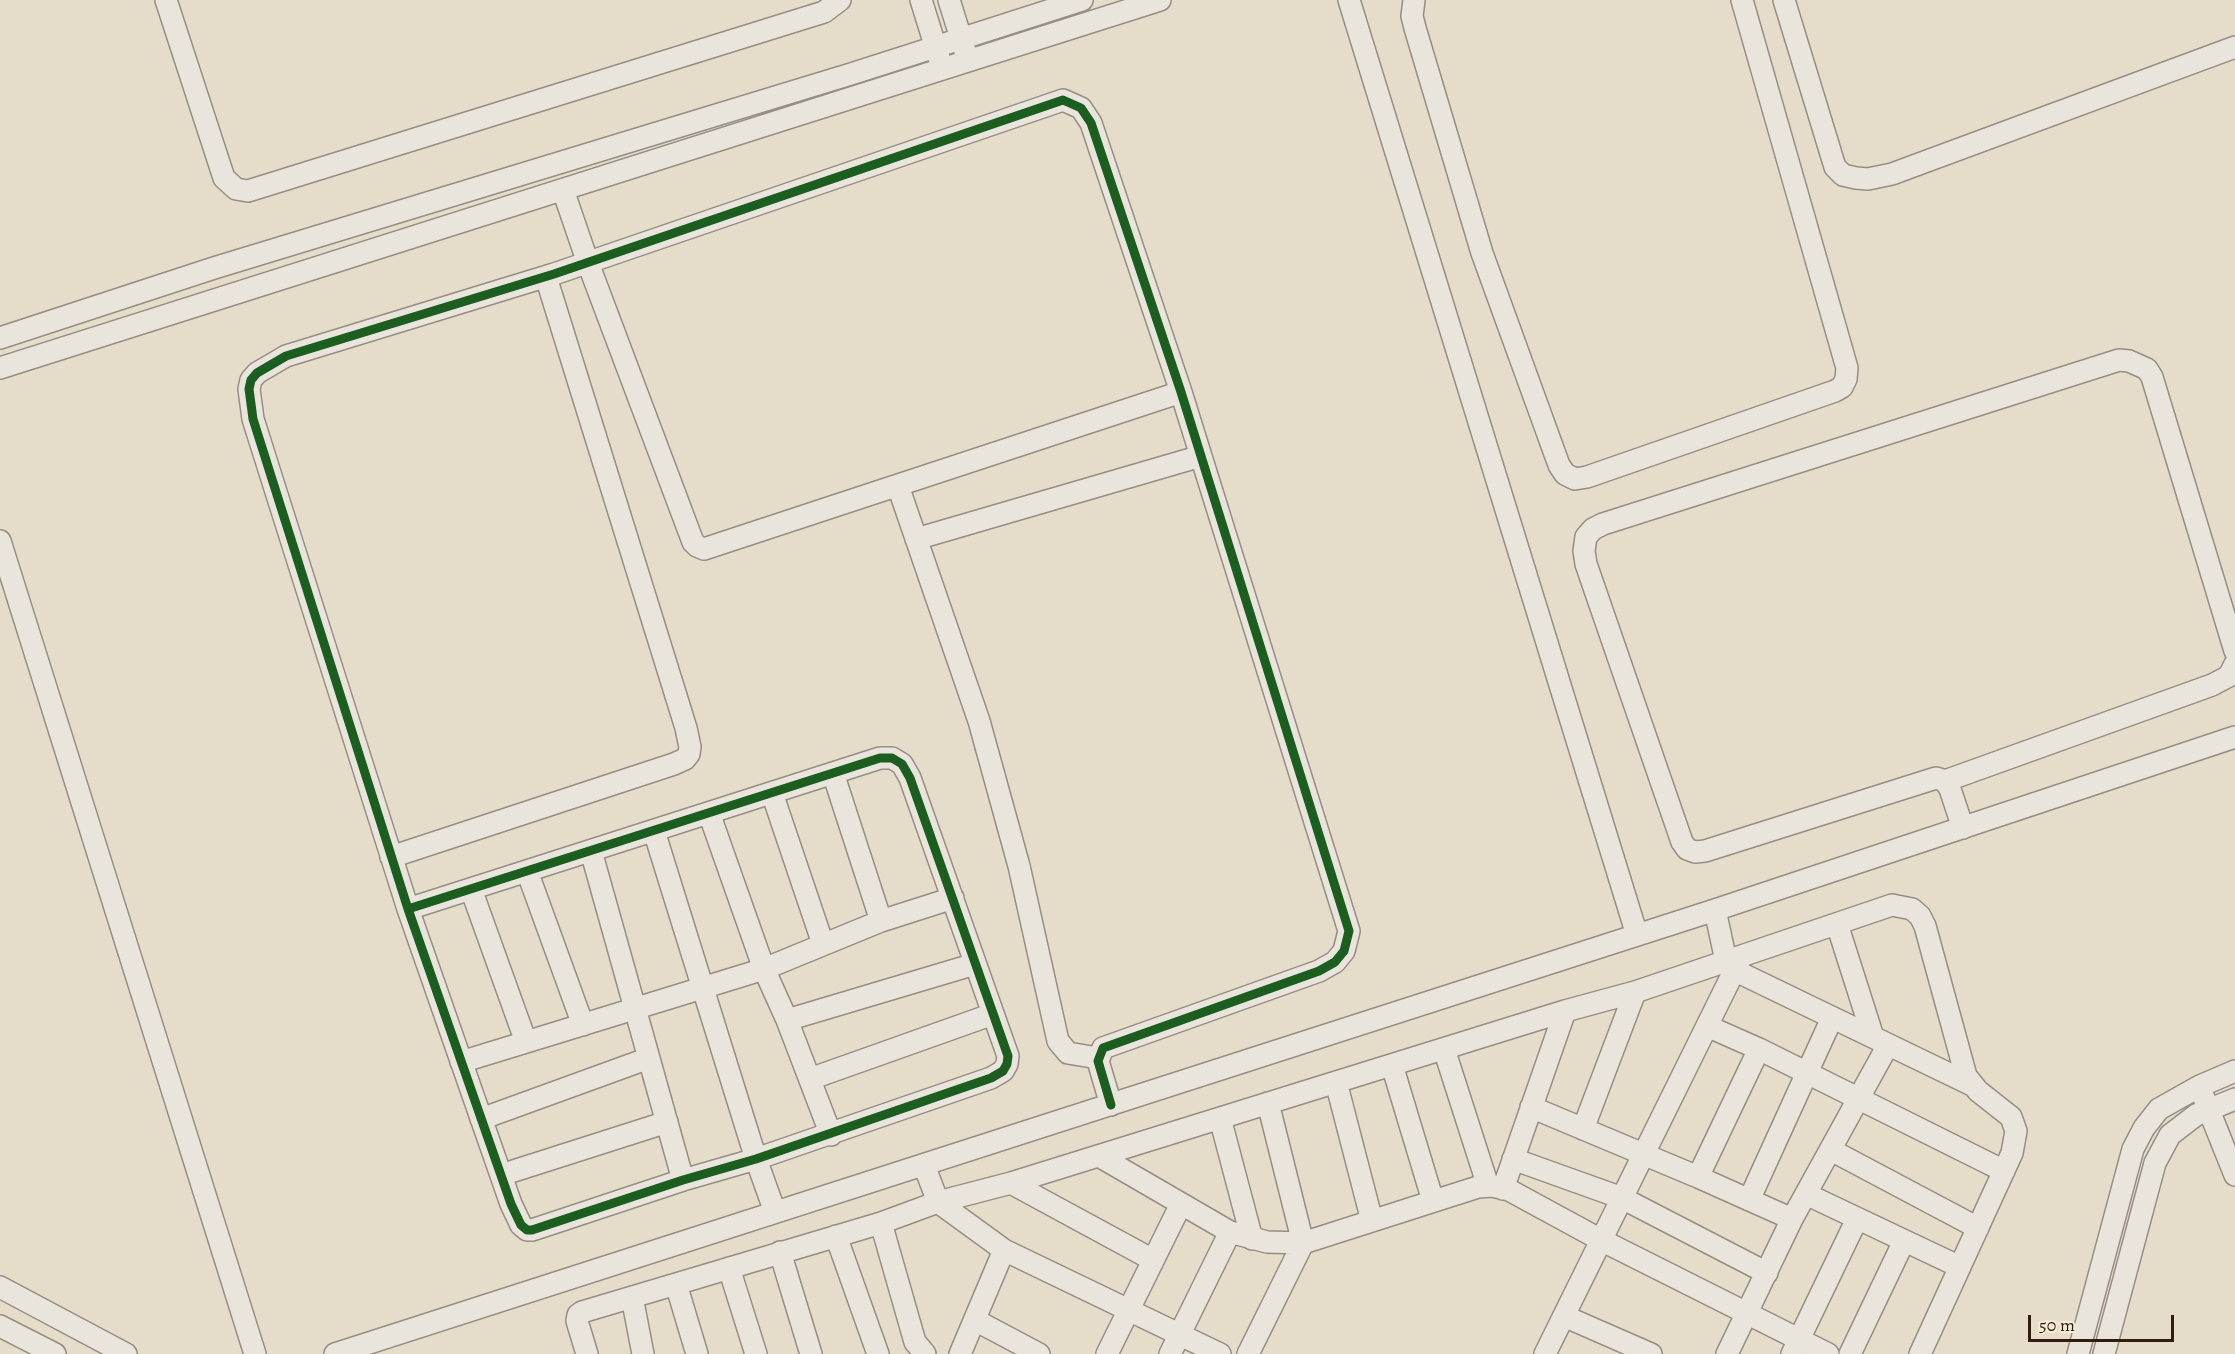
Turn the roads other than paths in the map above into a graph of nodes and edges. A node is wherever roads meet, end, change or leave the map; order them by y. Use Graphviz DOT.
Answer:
graph roads {
  1 [pos="166,0"];
  2 [pos="840,0"];
  3 [pos="921,0"];
  4 [pos="1082,0"];
  5 [pos="1160,0"];
  6 [pos="1349,0"];
  7 [pos="1414,0"];
  8 [pos="1742,0"];
  9 [pos="1784,0"];
  10 [pos="950,1"];
  11 [pos="961,39"];
  12 [pos="2235,46"];
  13 [pos="936,47"];
  14 [pos="968,62"];
  15 [pos="943,70"];
  16 [pos="563,190"];
  17 [pos="588,263"];
  18 [pos="546,277"];
  19 [pos="0,338"];
  20 [pos="0,368"];
  21 [pos="1181,392"];
  22 [pos="1201,456"];
  23 [pos="898,486"];
  24 [pos="916,540"];
  25 [pos="0,542"];
  26 [pos="2235,651"];
  27 [pos="2235,664"];
  28 [pos="2235,737"];
  29 [pos="833,773"];
  30 [pos="1945,781"];
  31 [pos="772,793"];
  32 [pos="709,813"];
  33 [pos="1964,828"];
  34 [pos="654,831"];
  35 [pos="591,851"];
  36 [pos="391,857"];
  37 [pos="527,871"];
  38 [pos="471,889"];
  39 [pos="952,898"];
  40 [pos="408,909"];
  41 [pos="1715,910"];
  42 [pos="881,921"];
  43 [pos="1837,924"];
  44 [pos="1637,935"];
  45 [pos="823,944"];
  46 [pos="975,963"];
  47 [pos="1734,963"];
  48 [pos="764,969"];
  49 [pos="704,988"];
  50 [pos="1635,992"];
  51 [pos="635,1009"];
  52 [pos="1565,1011"];
  53 [pos="993,1014"];
  54 [pos="1832,1018"];
  55 [pos="787,1020"];
  56 [pos="583,1025"];
  57 [pos="1707,1026"];
  58 [pos="1881,1041"];
  59 [pos="526,1042"];
  60 [pos="1444,1049"];
  61 [pos="1759,1049"];
  62 [pos="649,1058"];
  63 [pos="1098,1058"];
  64 [pos="461,1062"];
  65 [pos="1392,1065"];
  66 [pos="2235,1071"];
  67 [pos="1808,1073"];
  68 [pos="810,1078"];
  69 [pos="1336,1082"];
  70 [pos="1972,1085"];
  71 [pos="2200,1086"];
  72 [pos="2235,1099"];
  73 [pos="1859,1100"];
  74 [pos="1268,1103"];
  75 [pos="1111,1105"];
  76 [pos="1531,1107"];
  77 [pos="2209,1110"];
  78 [pos="1220,1118"];
  79 [pos="481,1119"];
  80 [pos="667,1122"];
  81 [pos="1582,1129"];
  82 [pos="831,1134"];
  83 [pos="2228,1135"];
  84 [pos="1831,1150"];
  85 [pos="1644,1154"];
  86 [pos="1099,1156"];
  87 [pos="756,1159"];
  88 [pos="1513,1159"];
  89 [pos="924,1165"];
  90 [pos="2004,1171"];
  91 [pos="501,1175"];
  92 [pos="2235,1175"];
  93 [pos="1698,1177"];
  94 [pos="683,1180"];
  95 [pos="1011,1183"];
  96 [pos="1495,1187"];
  97 [pos="1806,1194"];
  98 [pos="1622,1198"];
  99 [pos="1749,1200"];
  100 [pos="1433,1201"];
  101 [pos="938,1202"];
  102 [pos="1181,1204"];
  103 [pos="775,1212"];
  104 [pos="1792,1219"];
  105 [pos="1857,1219"];
  106 [pos="1372,1221"];
  107 [pos="881,1223"];
  108 [pos="1978,1228"];
  109 [pos="1230,1232"];
  110 [pos="836,1236"];
  111 [pos="1252,1239"];
  112 [pos="1601,1240"];
  113 [pos="1904,1241"];
  114 [pos="1303,1243"];
  115 [pos="1005,1250"];
  116 [pos="780,1252"];
  117 [pos="1153,1260"];
  118 [pos="1960,1267"];
  119 [pos="729,1268"];
  120 [pos="1767,1273"];
  121 [pos="675,1284"];
  122 [pos="0,1287"];
  123 [pos="632,1297"];
  124 [pos="1129,1310"];
  125 [pos="1748,1313"];
  126 [pos="1564,1316"];
  127 [pos="975,1320"];
  128 [pos="0,1326"];
  129 [pos="1180,1335"];
  130 [pos="1796,1347"];
  131 [pos="55,1354"];
  132 [pos="126,1354"];
  133 [pos="255,1354"];
  134 [pos="334,1354"];
  135 [pos="587,1354"];
  136 [pos="643,1354"];
  137 [pos="697,1354"];
  138 [pos="756,1354"];
  139 [pos="811,1354"];
  140 [pos="878,1354"];
  141 [pos="925,1354"];
  142 [pos="960,1354"];
  143 [pos="1038,1354"];
  144 [pos="1107,1354"];
  145 [pos="1170,1354"];
  146 [pos="1220,1354"];
  147 [pos="1248,1354"];
  148 [pos="1545,1354"];
  149 [pos="1651,1354"];
  150 [pos="1727,1354"];
  151 [pos="1828,1354"];
  152 [pos="1850,1354"];
  153 [pos="1920,1354"];
  154 [pos="2078,1354"];
  155 [pos="2104,1354"];
  1 -- 2 [label="street"];
  3 -- 13 [label="street"];
  4 -- 11 [label="street"];
  5 -- 14 [label="street"];
  6 -- 44 [label="street"];
  7 -- 8 [label="street"];
  9 -- 12 [label="street"];
  10 -- 11 [label="street"];
  11 -- 13 [label="street"];
  11 -- 14 [label="street"];
  13 -- 15 [label="street"];
  13 -- 19 [label="street"];
  14 -- 15 [label="street"];
  15 -- 16 [label="street"];
  16 -- 17 [label="street"];
  16 -- 20 [label="street"];
  17 -- 18 [label="street"];
  17 -- 21 [label="street"];
  17 -- 23 [label="street"];
  18 -- 36 [label="street"];
  18 -- 36 [label="street"];
  21 -- 22 [label="street"];
  21 -- 23 [label="street"];
  22 -- 24 [label="street"];
  22 -- 63 [label="street"];
  23 -- 24 [label="street"];
  24 -- 63 [label="street"];
  25 -- 133 [label="street"];
  26 -- 30 [label="street"];
  27 -- 30 [label="street"];
  28 -- 33 [label="street"];
  29 -- 31 [label="street"];
  29 -- 39 [label="street"];
  29 -- 42 [label="street"];
  30 -- 33 [label="street"];
  31 -- 32 [label="street"];
  31 -- 45 [label="street"];
  32 -- 34 [label="street"];
  32 -- 48 [label="street"];
  33 -- 41 [label="street"];
  34 -- 35 [label="street"];
  34 -- 49 [label="street"];
  35 -- 37 [label="street"];
  35 -- 51 [label="street"];
  36 -- 40 [label="street"];
  37 -- 38 [label="street"];
  37 -- 56 [label="street"];
  38 -- 40 [label="street"];
  38 -- 59 [label="street"];
  39 -- 42 [label="street"];
  39 -- 46 [label="street"];
  40 -- 64 [label="street"];
  41 -- 44 [label="street"];
  41 -- 47 [label="street"];
  42 -- 45 [label="street"];
  43 -- 47 [label="street"];
  43 -- 58 [label="street"];
  43 -- 70 [label="street"];
  44 -- 75 [label="street"];
  45 -- 48 [label="street"];
  46 -- 53 [label="street"];
  46 -- 55 [label="street"];
  47 -- 50 [label="street"];
  47 -- 54 [label="street"];
  47 -- 57 [label="street"];
  48 -- 49 [label="street"];
  48 -- 55 [label="street"];
  49 -- 51 [label="street"];
  49 -- 87 [label="street"];
  50 -- 52 [label="street"];
  50 -- 81 [label="street"];
  51 -- 56 [label="street"];
  51 -- 62 [label="street"];
  52 -- 60 [label="street"];
  52 -- 76 [label="street"];
  53 -- 68 [label="street"];
  53 -- 82 [label="street"];
  54 -- 58 [label="street"];
  54 -- 67 [label="street"];
  55 -- 68 [label="street"];
  56 -- 59 [label="street"];
  57 -- 61 [label="street"];
  57 -- 85 [label="street"];
  58 -- 70 [label="street"];
  58 -- 73 [label="street"];
  59 -- 64 [label="street"];
  60 -- 65 [label="street"];
  60 -- 96 [label="street"];
  61 -- 67 [label="street"];
  61 -- 93 [label="street"];
  62 -- 79 [label="street"];
  62 -- 80 [label="street"];
  63 -- 75 [label="street"];
  64 -- 79 [label="street"];
  65 -- 69 [label="street"];
  65 -- 100 [label="street"];
  66 -- 71 [label="street"];
  67 -- 73 [label="street"];
  67 -- 99 [label="street"];
  68 -- 82 [label="street"];
  69 -- 74 [label="street"];
  69 -- 106 [label="street"];
  70 -- 90 [label="street"];
  71 -- 77 [label="street"];
  71 -- 154 [label="street"];
  72 -- 77 [label="street"];
  73 -- 84 [label="street"];
  73 -- 90 [label="street"];
  74 -- 78 [label="street"];
  74 -- 114 [label="street"];
  75 -- 89 [label="street"];
  76 -- 81 [label="street"];
  76 -- 88 [label="street"];
  77 -- 83 [label="street"];
  77 -- 155 [label="street"];
  78 -- 86 [label="street"];
  78 -- 111 [label="street"];
  79 -- 91 [label="street"];
  80 -- 91 [label="street"];
  80 -- 94 [label="street"];
  81 -- 85 [label="street"];
  82 -- 87 [label="street"];
  83 -- 92 [label="street"];
  84 -- 97 [label="street"];
  84 -- 108 [label="street"];
  85 -- 93 [label="street"];
  85 -- 98 [label="street"];
  86 -- 95 [label="street"];
  86 -- 102 [label="street"];
  87 -- 94 [label="street"];
  87 -- 103 [label="street"];
  88 -- 96 [label="street"];
  88 -- 98 [label="street"];
  89 -- 101 [label="street"];
  89 -- 103 [label="street"];
  90 -- 108 [label="street"];
  91 -- 94 [label="street"];
  93 -- 99 [label="street"];
  95 -- 101 [label="street"];
  95 -- 117 [label="street"];
  96 -- 100 [label="street"];
  96 -- 112 [label="street"];
  97 -- 104 [label="street"];
  97 -- 105 [label="street"];
  98 -- 112 [label="street"];
  98 -- 120 [label="street"];
  99 -- 104 [label="street"];
  100 -- 106 [label="street"];
  101 -- 107 [label="street"];
  101 -- 115 [label="street"];
  102 -- 109 [label="street"];
  102 -- 117 [label="street"];
  103 -- 134 [label="street"];
  104 -- 120 [label="street"];
  105 -- 113 [label="street"];
  105 -- 130 [label="street"];
  106 -- 114 [label="street"];
  107 -- 110 [label="street"];
  107 -- 141 [label="street"];
  108 -- 118 [label="street"];
  109 -- 111 [label="street"];
  109 -- 129 [label="street"];
  110 -- 116 [label="street"];
  110 -- 140 [label="street"];
  111 -- 114 [label="street"];
  112 -- 125 [label="street"];
  112 -- 126 [label="street"];
  113 -- 118 [label="street"];
  113 -- 152 [label="street"];
  114 -- 147 [label="street"];
  115 -- 124 [label="street"];
  115 -- 127 [label="street"];
  116 -- 119 [label="street"];
  116 -- 139 [label="street"];
  117 -- 124 [label="street"];
  118 -- 153 [label="street"];
  119 -- 121 [label="street"];
  119 -- 138 [label="street"];
  120 -- 125 [label="street"];
  121 -- 123 [label="street"];
  121 -- 137 [label="street"];
  122 -- 132 [label="street"];
  123 -- 135 [label="street"];
  123 -- 136 [label="street"];
  124 -- 129 [label="street"];
  124 -- 144 [label="street"];
  125 -- 130 [label="street"];
  125 -- 150 [label="street"];
  126 -- 148 [label="street"];
  126 -- 149 [label="street"];
  127 -- 142 [label="street"];
  127 -- 143 [label="street"];
  128 -- 131 [label="street"];
  129 -- 145 [label="street"];
  129 -- 146 [label="street"];
  130 -- 151 [label="street"];
}
